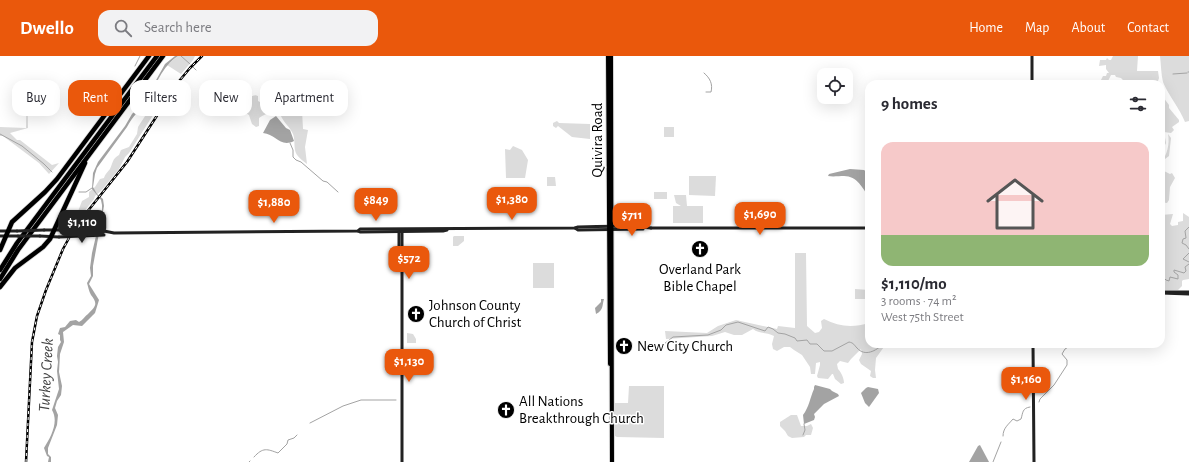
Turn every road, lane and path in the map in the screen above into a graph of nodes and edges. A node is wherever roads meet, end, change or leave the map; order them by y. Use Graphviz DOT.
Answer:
graph roads {
  1 [pos="149,56"];
  2 [pos="157,56"];
  3 [pos="163,56"];
  4 [pos="608,56"];
  5 [pos="611,56"];
  6 [pos="1032,56"];
  7 [pos="1032,80"];
  8 [pos="87,158"];
  9 [pos="59,222"];
  10 [pos="610,228"];
  11 [pos="865,228"];
  12 [pos="55,230"];
  13 [pos="64,230"];
  14 [pos="449,230"];
  15 [pos="0,231"];
  16 [pos="7,231"];
  17 [pos="358,231"];
  18 [pos="400,232"];
  19 [pos="104,233"];
  20 [pos="2,236"];
  21 [pos="52,236"];
  22 [pos="0,246"];
  23 [pos="0,270"];
  24 [pos="0,279"];
  25 [pos="0,287"];
  26 [pos="1165,293"];
  27 [pos="1189,293"];
  28 [pos="1033,348"];
  29 [pos="402,462"];
  30 [pos="612,462"];
  31 [pos="1034,462"];
  1 -- 16 [label="highway"];
  2 -- 23 [label="highway"];
  3 -- 8 [label="highway"];
  4 -- 10 [label="main road, Quivira Road"];
  5 -- 10 [label="main road, Quivira Road"];
  6 -- 7 [label="main road"];
  8 -- 9 [label="highway"];
  8 -- 24 [label="highway"];
  9 -- 12 [label="highway"];
  9 -- 13 [label="highway"];
  10 -- 11 [label="main road"];
  10 -- 14 [label="main road"];
  10 -- 30 [label="main road, Quivira Road"];
  12 -- 13 [label="main road"];
  12 -- 16 [label="main road, bridge"];
  12 -- 21 [label="highway"];
  13 -- 19 [label="main road, bridge"];
  14 -- 17 [label="main road"];
  14 -- 18 [label="main road"];
  15 -- 16 [label="main road"];
  16 -- 20 [label="highway"];
  17 -- 18 [label="main road"];
  17 -- 19 [label="main road"];
  18 -- 29 [label="main road"];
  19 -- 21 [label="main road, bridge"];
  20 -- 21 [label="main road, bridge"];
  20 -- 22 [label="highway"];
  21 -- 25 [label="highway"];
  26 -- 27 [label="main road"];
  28 -- 31 [label="main road"];
}
